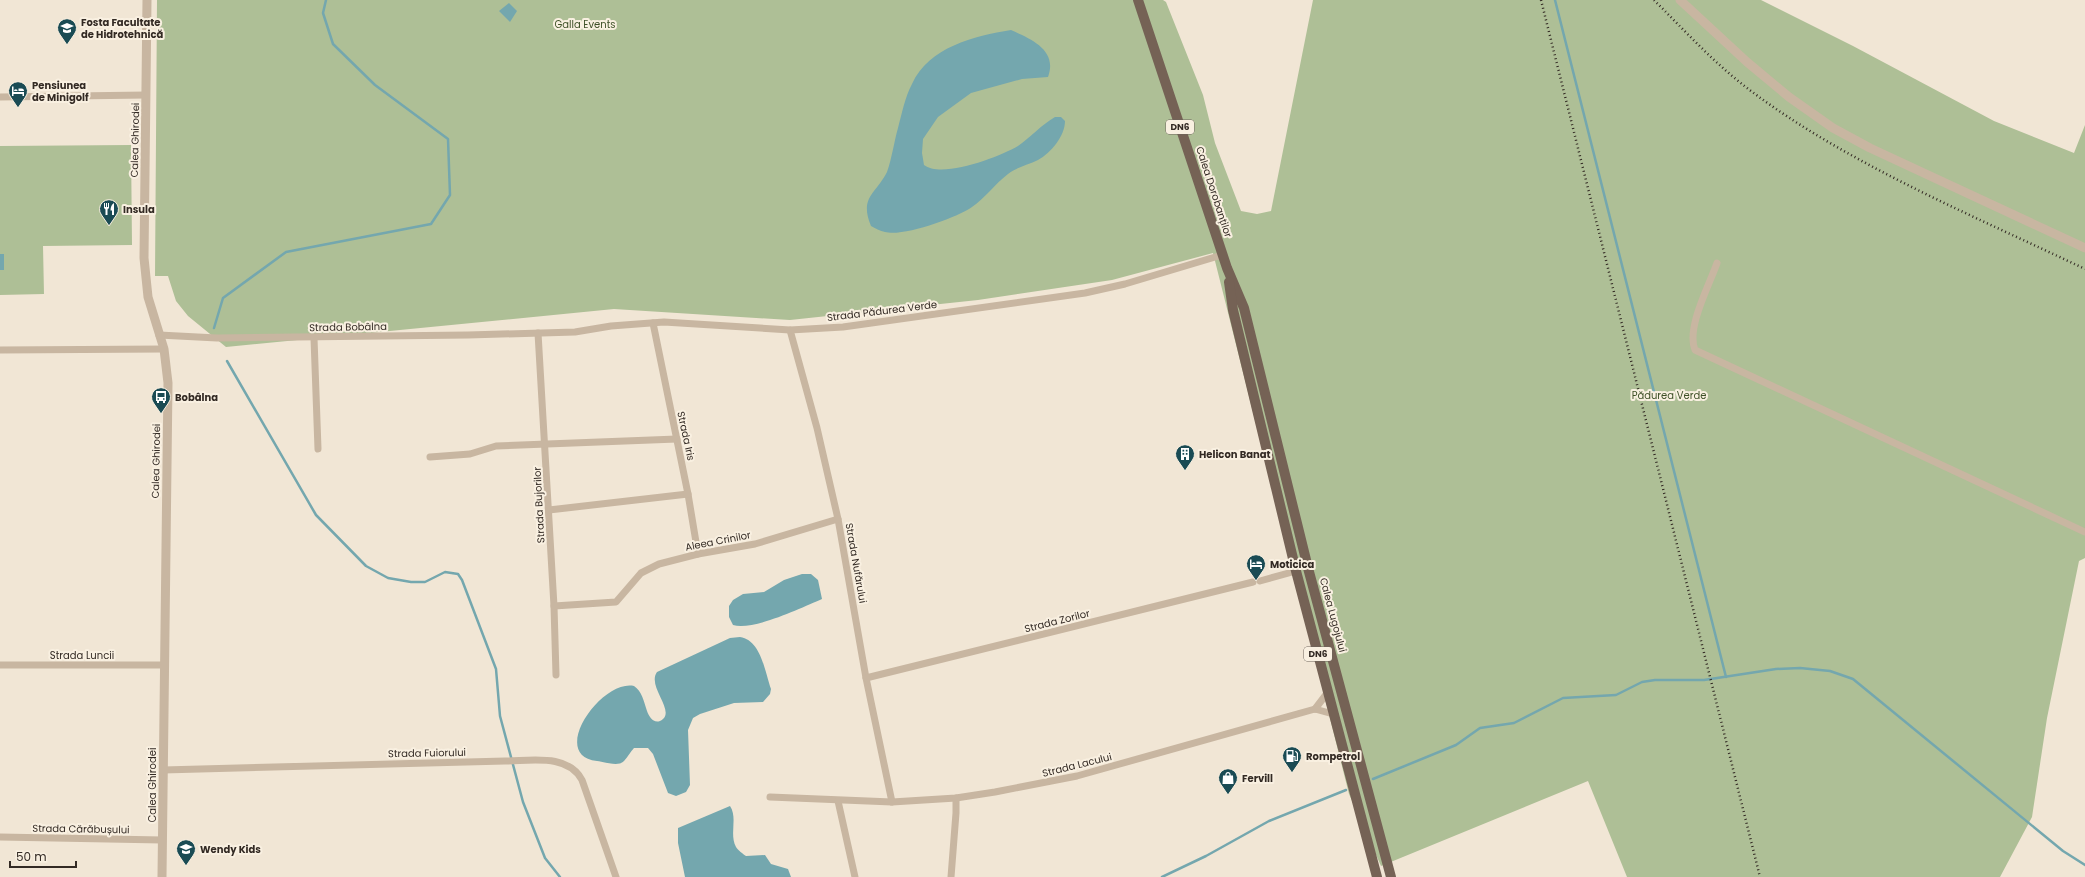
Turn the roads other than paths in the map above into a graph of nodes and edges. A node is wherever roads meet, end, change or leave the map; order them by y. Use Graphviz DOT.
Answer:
graph roads {
  1 [pos="147,0"];
  2 [pos="1138,0"];
  3 [pos="1680,0"];
  4 [pos="146,95"];
  5 [pos="0,97"];
  6 [pos="2085,248"];
  7 [pos="1222,255"];
  8 [pos="1717,264"];
  9 [pos="1227,268"];
  10 [pos="652,323"];
  11 [pos="790,330"];
  12 [pos="538,333"];
  13 [pos="159,335"];
  14 [pos="314,338"];
  15 [pos="164,349"];
  16 [pos="0,350"];
  17 [pos="677,439"];
  18 [pos="545,444"];
  19 [pos="318,449"];
  20 [pos="430,457"];
  21 [pos="688,494"];
  22 [pos="549,510"];
  23 [pos="838,519"];
  24 [pos="2085,532"];
  25 [pos="698,554"];
  26 [pos="1296,572"];
  27 [pos="554,606"];
  28 [pos="0,665"];
  29 [pos="164,665"];
  30 [pos="556,675"];
  31 [pos="866,678"];
  32 [pos="1328,692"];
  33 [pos="1315,709"];
  34 [pos="1333,714"];
  35 [pos="163,770"];
  36 [pos="770,797"];
  37 [pos="956,798"];
  38 [pos="838,801"];
  39 [pos="892,802"];
  40 [pos="0,838"];
  41 [pos="162,840"];
  42 [pos="162,877"];
  43 [pos="616,877"];
  44 [pos="854,877"];
  45 [pos="952,877"];
  46 [pos="1377,877"];
  47 [pos="1391,877"];
  1 -- 4 [label="street, Calea Ghirodei"];
  2 -- 7 [label="main road, Calea Dorobanților / DN6"];
  3 -- 6 [label="street"];
  4 -- 5 [label="street"];
  4 -- 13 [label="street, Calea Ghirodei"];
  7 -- 9 [label="main road, Calea Lugojului / DN6"];
  7 -- 11 [label="street, Strada Pădurea Verde"];
  8 -- 24 [label="street"];
  9 -- 26 [label="main road, Calea Lugojului / DN6"];
  9 -- 47 [label="main road, Calea Lugojului / DN6"];
  10 -- 11 [label="street, Strada Pădurea Verde"];
  10 -- 12 [label="street, Strada Pădurea Verde"];
  10 -- 17 [label="street, Strada Iris"];
  11 -- 23 [label="street, Strada Nufărului"];
  12 -- 14 [label="street, Strada Bobâlna"];
  12 -- 18 [label="street, Strada Bujorilor"];
  13 -- 14 [label="street, Strada Bobâlna"];
  13 -- 15 [label="street, Calea Ghirodei"];
  14 -- 19 [label="street"];
  15 -- 16 [label="street"];
  15 -- 29 [label="street, Calea Ghirodei"];
  17 -- 18 [label="street"];
  17 -- 21 [label="street, Strada Iris"];
  18 -- 20 [label="street"];
  18 -- 22 [label="street, Strada Bujorilor"];
  21 -- 22 [label="street"];
  21 -- 25 [label="street, Strada Iris"];
  22 -- 27 [label="street, Strada Bujorilor"];
  23 -- 25 [label="street, Aleea Crinilor"];
  23 -- 31 [label="street, Strada Nufărului"];
  25 -- 27 [label="street, Aleea Crinilor"];
  26 -- 31 [label="street, Strada Zorilor"];
  26 -- 32 [label="main road, Calea Lugojului / DN6"];
  27 -- 30 [label="street, Strada Bujorilor"];
  28 -- 29 [label="street, Strada Luncii"];
  29 -- 35 [label="street, Calea Ghirodei"];
  31 -- 39 [label="street, Strada Nufărului"];
  32 -- 33 [label="street"];
  32 -- 34 [label="main road, Calea Lugojului / DN6"];
  33 -- 34 [label="street"];
  33 -- 37 [label="street, Strada Lacului"];
  34 -- 46 [label="main road, Calea Lugojului / DN6"];
  35 -- 41 [label="street, Calea Ghirodei"];
  35 -- 43 [label="street, Strada Fuiorului"];
  36 -- 38 [label="street, Strada Lacului"];
  37 -- 39 [label="street, Strada Lacului"];
  37 -- 45 [label="street"];
  38 -- 39 [label="street, Strada Lacului"];
  38 -- 44 [label="street"];
  40 -- 41 [label="street, Strada Cărăbușului"];
  41 -- 42 [label="street, Calea Ghirodei"];
}
